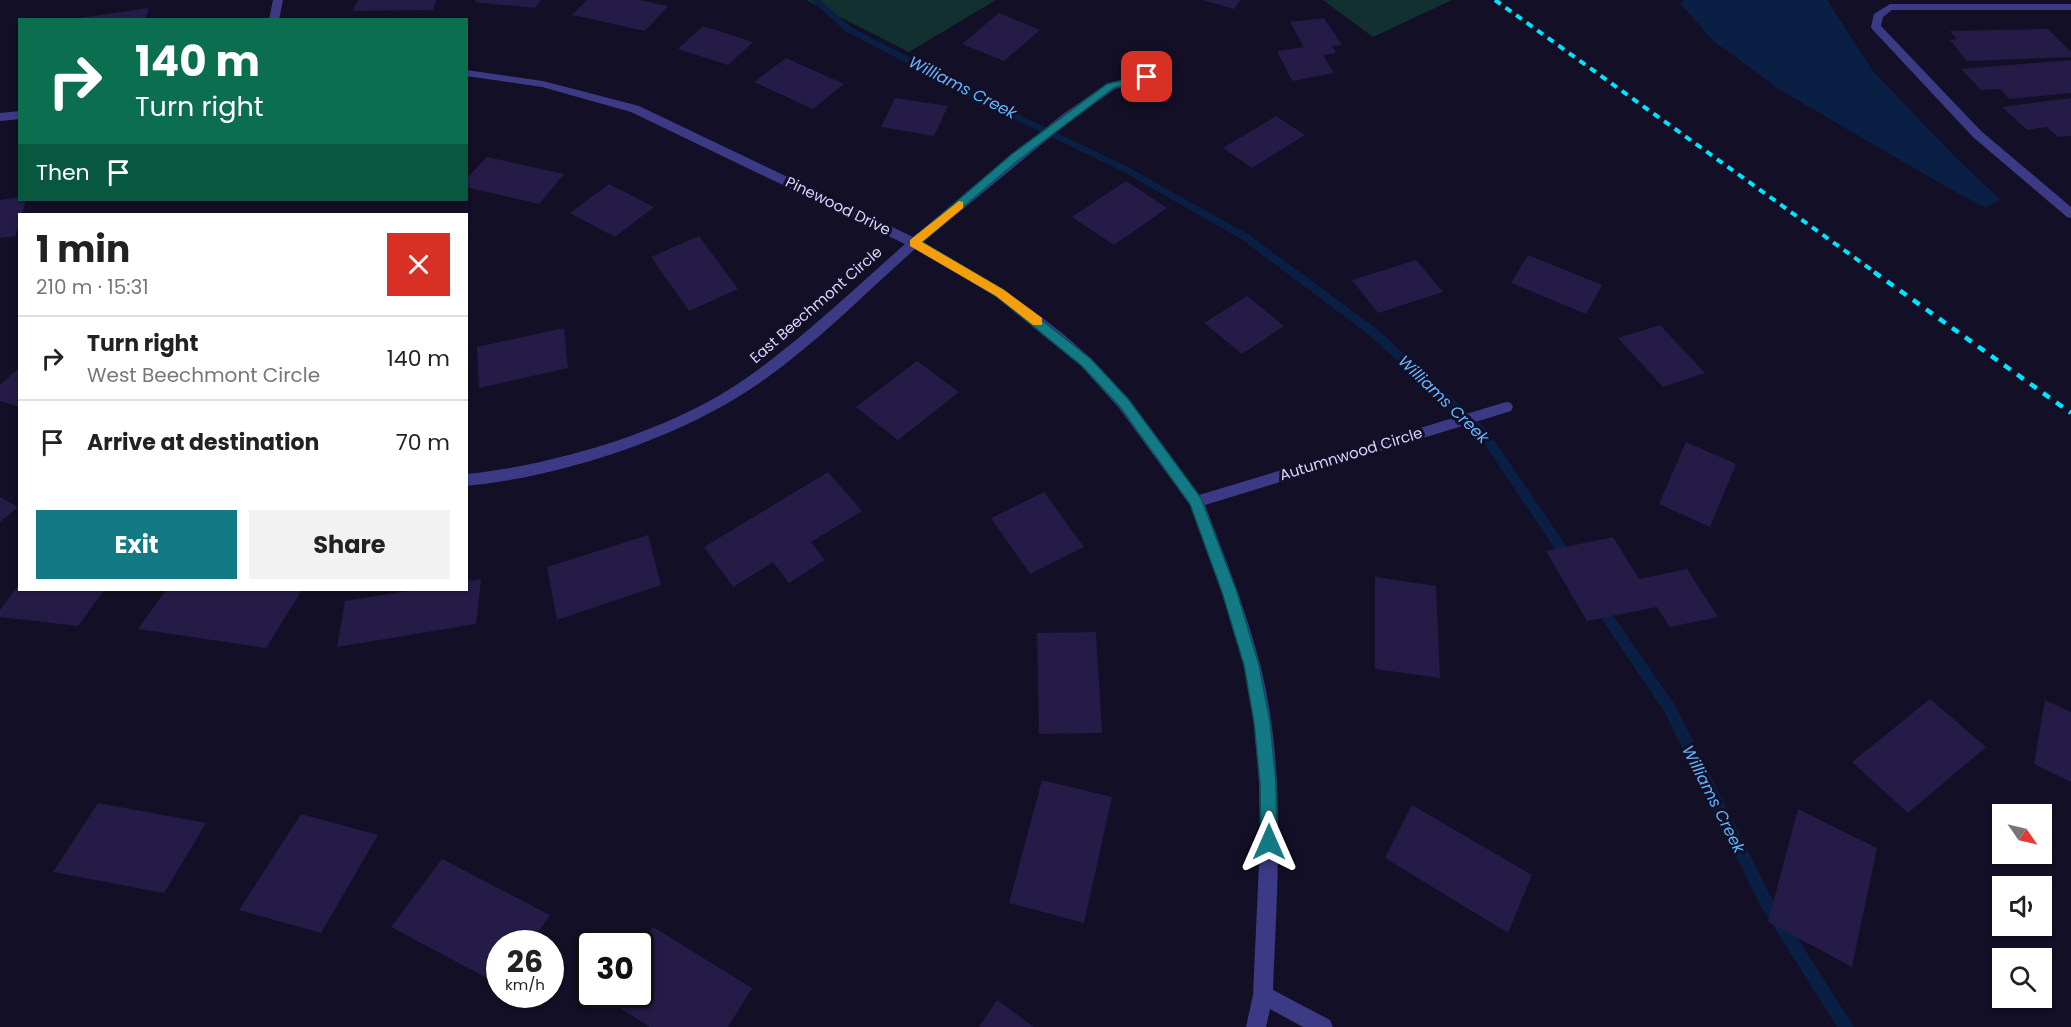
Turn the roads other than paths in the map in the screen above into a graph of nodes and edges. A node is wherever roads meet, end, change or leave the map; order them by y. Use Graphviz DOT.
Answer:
graph roads {
  1 [pos="278,0"];
  2 [pos="2069,5"];
  3 [pos="274,18"];
  4 [pos="468,73"];
  5 [pos="1166,73"];
  6 [pos="18,115"];
  7 [pos="0,117"];
  8 [pos="2071,214"];
  9 [pos="914,243"];
  10 [pos="1506,407"];
  11 [pos="468,480"];
  12 [pos="1196,502"];
  13 [pos="1263,995"];
  14 [pos="1256,1027"];
  15 [pos="1323,1027"];
  1 -- 3 [label="street"];
  2 -- 8 [label="street"];
  4 -- 9 [label="street, Pinewood Drive"];
  5 -- 9 [label="street, East Beechmont Circle"];
  6 -- 7 [label="street"];
  9 -- 11 [label="street, East Beechmont Circle"];
  9 -- 12 [label="street, Pinewood Drive"];
  10 -- 12 [label="street, Autumnwood Circle"];
  12 -- 13 [label="street, Pinewood Drive"];
  13 -- 14 [label="street, Pinewood Drive"];
  13 -- 15 [label="street"];
}
